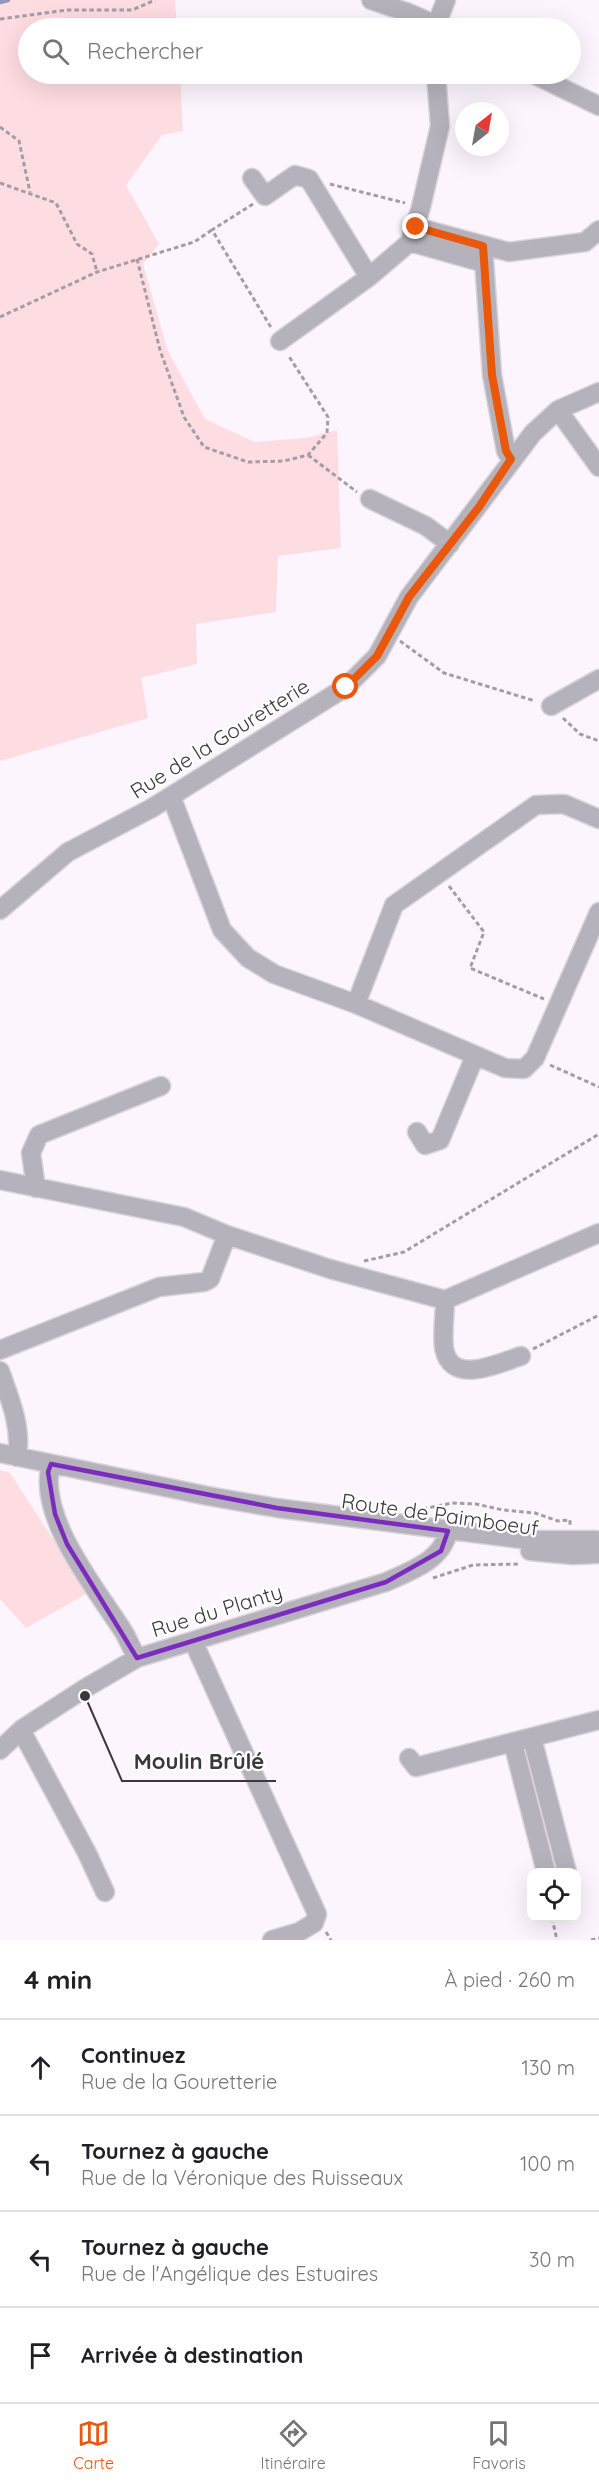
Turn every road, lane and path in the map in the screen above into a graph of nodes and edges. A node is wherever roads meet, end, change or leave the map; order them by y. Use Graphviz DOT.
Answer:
graph roads {
  1 [pos="155,0"];
  2 [pos="370,0"];
  3 [pos="446,0"];
  4 [pos="415,18"];
  5 [pos="441,18"];
  6 [pos="0,19"];
  7 [pos="437,84"];
  8 [pos="554,84"];
  9 [pos="599,106"];
  10 [pos="0,126"];
  11 [pos="252,178"];
  12 [pos="309,179"];
  13 [pos="0,183"];
  14 [pos="30,192"];
  15 [pos="265,196"];
  16 [pos="421,207"];
  17 [pos="212,230"];
  18 [pos="599,230"];
  19 [pos="413,234"];
  20 [pos="484,254"];
  21 [pos="138,258"];
  22 [pos="97,272"];
  23 [pos="369,277"];
  24 [pos="0,317"];
  25 [pos="280,341"];
  26 [pos="599,393"];
  27 [pos="558,410"];
  28 [pos="308,455"];
  29 [pos="511,459"];
  30 [pos="599,467"];
  31 [pos="370,499"];
  32 [pos="450,544"];
  33 [pos="391,634"];
  34 [pos="599,679"];
  35 [pos="551,706"];
  36 [pos="599,741"];
  37 [pos="171,796"];
  38 [pos="599,819"];
  39 [pos="439,873"];
  40 [pos="0,910"];
  41 [pos="599,912"];
  42 [pos="356,1004"];
  43 [pos="558,1005"];
  44 [pos="475,1056"];
  45 [pos="535,1058"];
  46 [pos="161,1086"];
  47 [pos="599,1087"];
  48 [pos="417,1132"];
  49 [pos="599,1134"];
  50 [pos="0,1180"];
  51 [pos="36,1188"];
  52 [pos="599,1233"];
  53 [pos="227,1235"];
  54 [pos="361,1262"];
  55 [pos="445,1300"];
  56 [pos="599,1315"];
  57 [pos="0,1350"];
  58 [pos="521,1356"];
  59 [pos="0,1371"];
  60 [pos="9,1455"];
  61 [pos="51,1464"];
  62 [pos="447,1537"];
  63 [pos="598,1546"];
  64 [pos="193,1641"];
  65 [pos="137,1658"];
  66 [pos="599,1720"];
  67 [pos="21,1730"];
  68 [pos="532,1738"];
  69 [pos="513,1743"];
  70 [pos="0,1750"];
  71 [pos="409,1758"];
  72 [pos="545,1868"];
  73 [pos="566,1868"];
  74 [pos="105,1892"];
  75 [pos="553,1922"];
  76 [pos="599,1938"];
  77 [pos="272,1940"];
  78 [pos="557,1940"];
  79 [pos="591,1940"];
  1 -- 6 [label="path"];
  2 -- 4 [label="street"];
  3 -- 5 [label="street"];
  7 -- 16 [label="street"];
  8 -- 9 [label="street"];
  10 -- 14 [label="path"];
  11 -- 15 [label="street"];
  12 -- 15 [label="street"];
  12 -- 16 [label="path"];
  12 -- 23 [label="street"];
  13 -- 14 [label="path"];
  14 -- 22 [label="path"];
  15 -- 17 [label="path"];
  16 -- 19 [label="street"];
  17 -- 21 [label="path"];
  17 -- 25 [label="path"];
  18 -- 20 [label="street"];
  19 -- 20 [label="street"];
  19 -- 23 [label="street"];
  20 -- 29 [label="street"];
  21 -- 22 [label="path"];
  21 -- 28 [label="path"];
  22 -- 24 [label="path"];
  23 -- 25 [label="street"];
  25 -- 28 [label="path"];
  26 -- 27 [label="street, Rue de la Gouretterie"];
  27 -- 29 [label="street, Rue de la Gouretterie"];
  27 -- 30 [label="street"];
  28 -- 31 [label="path"];
  29 -- 32 [label="street, Rue de la Gouretterie"];
  31 -- 32 [label="street"];
  32 -- 33 [label="street, Rue de la Gouretterie"];
  33 -- 35 [label="path"];
  33 -- 37 [label="street, Rue de la Gouretterie"];
  34 -- 35 [label="street"];
  35 -- 36 [label="path"];
  37 -- 40 [label="street, Rue de la Gouretterie"];
  37 -- 42 [label="street"];
  38 -- 39 [label="street"];
  39 -- 42 [label="street"];
  39 -- 43 [label="path"];
  41 -- 43 [label="street"];
  42 -- 44 [label="street"];
  43 -- 45 [label="street"];
  44 -- 45 [label="street"];
  44 -- 48 [label="street"];
  45 -- 47 [label="path"];
  46 -- 51 [label="street"];
  49 -- 54 [label="path"];
  50 -- 51 [label="street"];
  51 -- 53 [label="street"];
  52 -- 55 [label="street"];
  53 -- 55 [label="street"];
  53 -- 57 [label="street"];
  55 -- 58 [label="street"];
  56 -- 58 [label="path"];
  59 -- 60 [label="street"];
  60 -- 61 [label="street, Route de Paimboeuf"];
  61 -- 62 [label="street, Route de Paimboeuf"];
  61 -- 65 [label="street"];
  62 -- 63 [label="street, Route de Paimboeuf"];
  62 -- 64 [label="street, Rue du Planty"];
  64 -- 65 [label="street, Rue du Planty"];
  64 -- 77 [label="street"];
  65 -- 67 [label="street, Rue du Planty"];
  66 -- 68 [label="street"];
  67 -- 70 [label="street, Rue du Planty"];
  67 -- 74 [label="street"];
  68 -- 69 [label="street"];
  68 -- 73 [label="street"];
  69 -- 71 [label="street"];
  69 -- 72 [label="street"];
  75 -- 78 [label="path"];
  76 -- 79 [label="path"];
}
